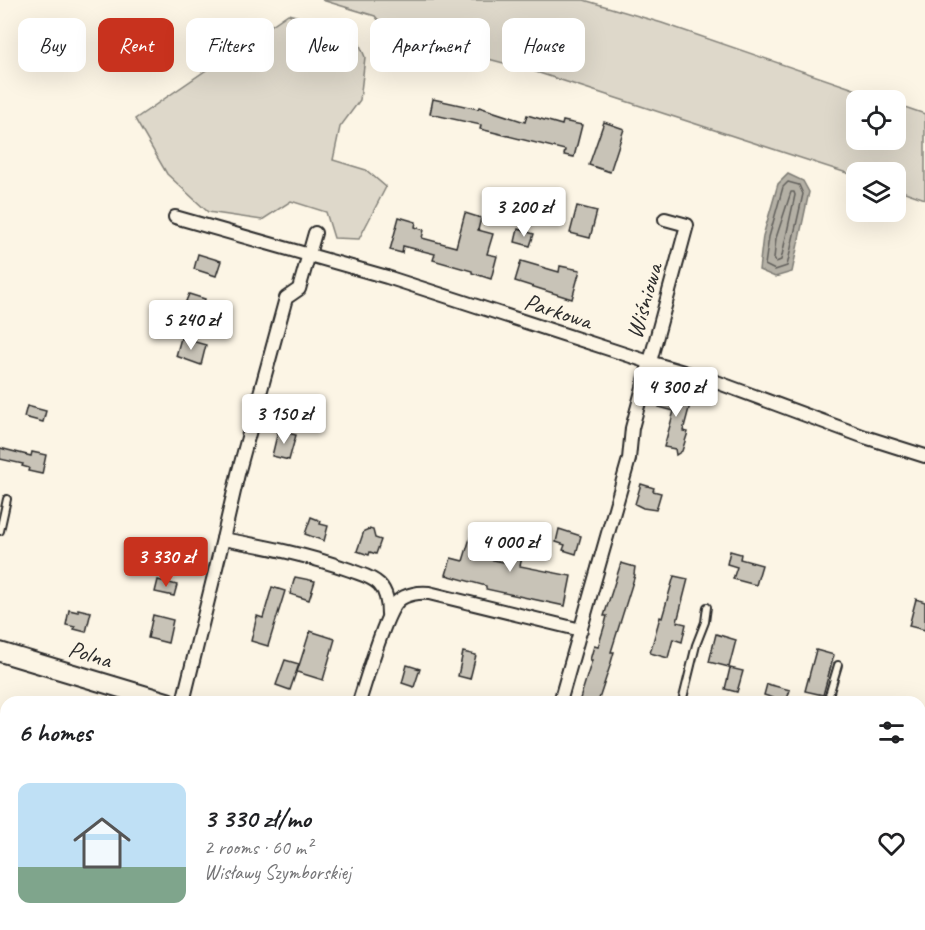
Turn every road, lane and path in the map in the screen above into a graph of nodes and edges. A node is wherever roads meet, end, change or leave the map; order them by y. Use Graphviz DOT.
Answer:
graph roads {
  1 [pos="175,217"];
  2 [pos="665,219"];
  3 [pos="315,234"];
  4 [pos="309,254"];
  5 [pos="649,362"];
  6 [pos="925,456"];
  7 [pos="7,499"];
  8 [pos="0,531"];
  9 [pos="223,539"];
  10 [pos="707,607"];
  11 [pos="388,615"];
  12 [pos="581,630"];
  13 [pos="0,652"];
  14 [pos="838,664"];
  15 [pos="147,696"];
  16 [pos="184,696"];
  17 [pos="361,696"];
  18 [pos="562,696"];
  19 [pos="683,696"];
  20 [pos="829,696"];
  1 -- 4 [label="street, Parkowa"];
  2 -- 5 [label="street, Wiśniowa"];
  3 -- 4 [label="street"];
  4 -- 5 [label="street, Parkowa"];
  4 -- 9 [label="street"];
  5 -- 6 [label="street, Parkowa"];
  5 -- 12 [label="street, Wiśniowa"];
  7 -- 8 [label="lane"];
  9 -- 11 [label="street"];
  9 -- 16 [label="street"];
  10 -- 19 [label="lane"];
  11 -- 12 [label="street"];
  11 -- 17 [label="street"];
  12 -- 18 [label="street, Wiśniowa"];
  13 -- 15 [label="street, Polna"];
  14 -- 20 [label="lane"];
}
